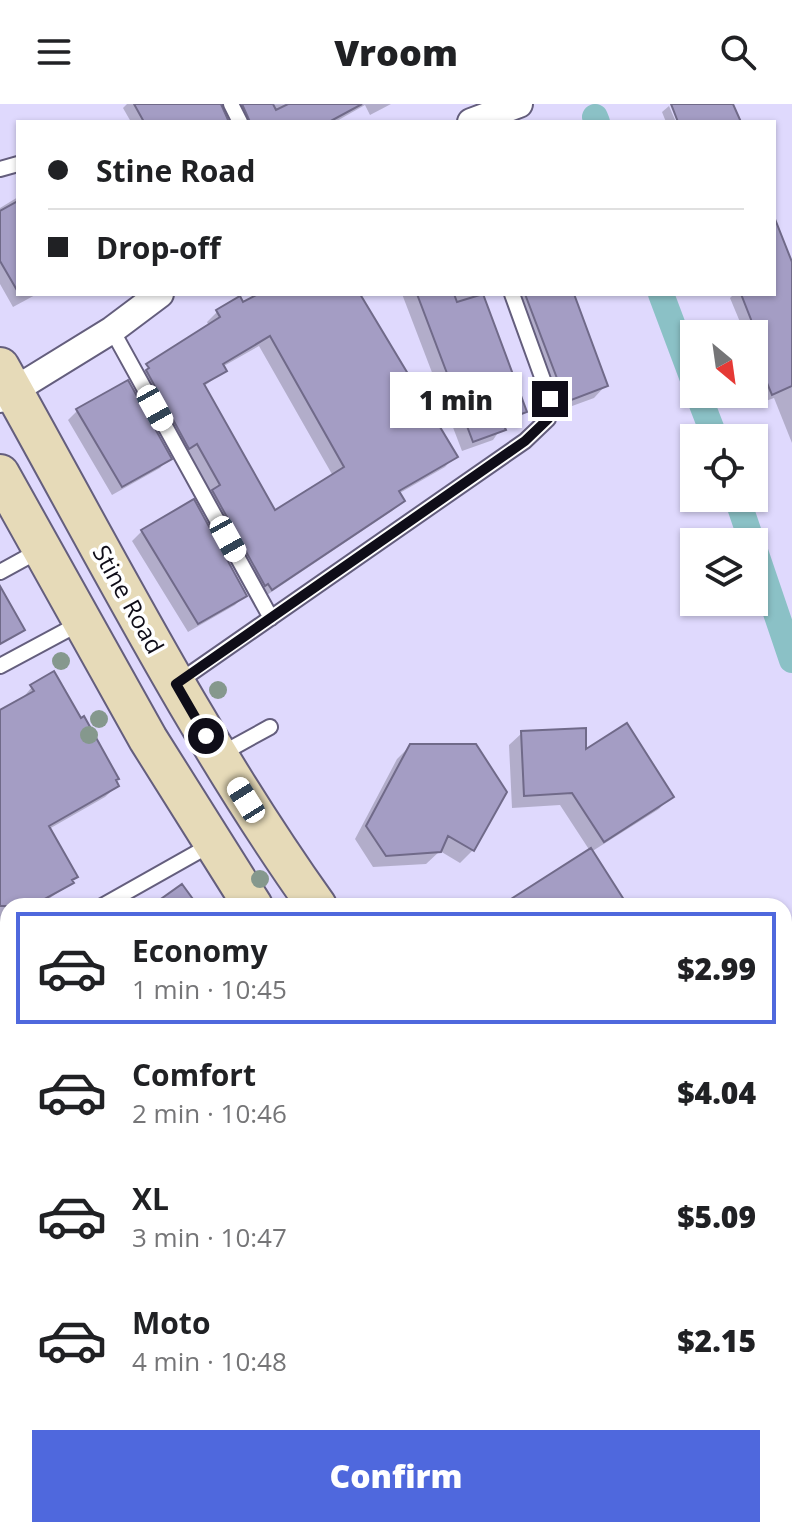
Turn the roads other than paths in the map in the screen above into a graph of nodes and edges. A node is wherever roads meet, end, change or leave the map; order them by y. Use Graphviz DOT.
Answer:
graph roads {
  1 [pos="519,104"];
  2 [pos="476,120"];
  3 [pos="157,296"];
  4 [pos="513,296"];
  5 [pos="112,330"];
  6 [pos="5,386"];
  7 [pos="0,474"];
  8 [pos="42,549"];
  9 [pos="0,572"];
  10 [pos="271,618"];
  11 [pos="82,622"];
  12 [pos="0,666"];
  13 [pos="176,684"];
  14 [pos="270,727"];
  15 [pos="219,756"];
  16 [pos="212,844"];
  17 [pos="116,898"];
  18 [pos="248,898"];
  19 [pos="311,898"];
  1 -- 2 [label="street"];
  3 -- 5 [label="street"];
  4 -- 10 [label="lane"];
  5 -- 6 [label="street"];
  5 -- 10 [label="lane"];
  6 -- 13 [label="main road, Stine Road"];
  7 -- 8 [label="main road"];
  8 -- 9 [label="lane"];
  8 -- 11 [label="main road"];
  10 -- 13 [label="lane"];
  11 -- 12 [label="lane"];
  11 -- 16 [label="main road"];
  13 -- 15 [label="main road, Stine Road"];
  14 -- 15 [label="lane"];
  15 -- 19 [label="main road, Stine Road"];
  16 -- 17 [label="lane"];
  16 -- 18 [label="main road"];
}
